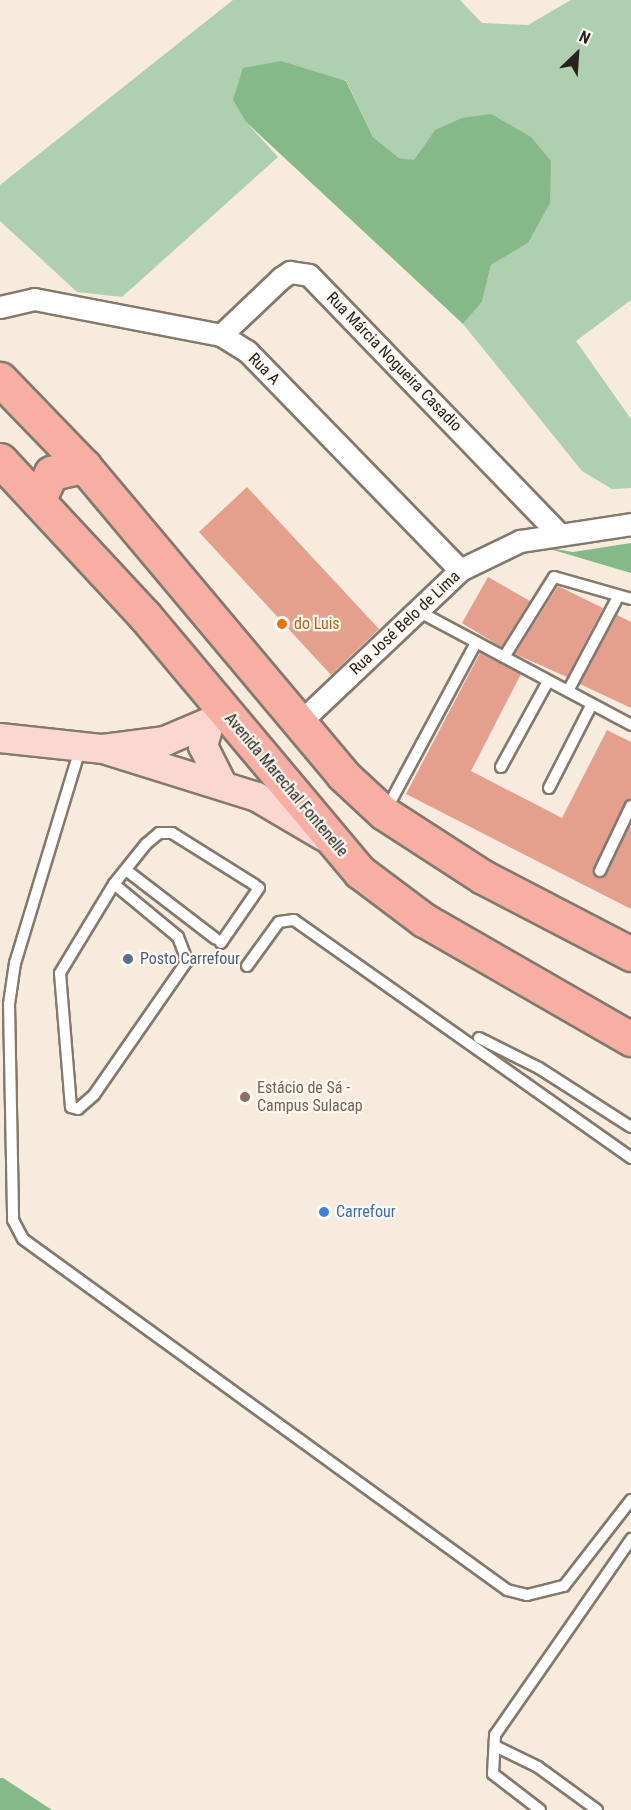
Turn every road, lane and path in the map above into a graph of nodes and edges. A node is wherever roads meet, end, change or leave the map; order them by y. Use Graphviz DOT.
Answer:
graph roads {
  1 [pos="0,308"];
  2 [pos="221,335"];
  3 [pos="0,379"];
  4 [pos="0,460"];
  5 [pos="84,466"];
  6 [pos="39,499"];
  7 [pos="631,524"];
  8 [pos="556,531"];
  9 [pos="460,570"];
  10 [pos="618,597"];
  11 [pos="631,599"];
  12 [pos="416,610"];
  13 [pos="476,643"];
  14 [pos="504,657"];
  15 [pos="549,681"];
  16 [pos="568,691"];
  17 [pos="592,704"];
  18 [pos="218,720"];
  19 [pos="298,724"];
  20 [pos="631,725"];
  21 [pos="0,738"];
  22 [pos="92,748"];
  23 [pos="501,767"];
  24 [pos="343,775"];
  25 [pos="222,784"];
  26 [pos="549,788"];
  27 [pos="631,806"];
  28 [pos="384,813"];
  29 [pos="327,838"];
  30 [pos="126,870"];
  31 [pos="600,871"];
  32 [pos="114,884"];
  33 [pos="631,954"];
  34 [pos="247,966"];
  35 [pos="475,1036"];
  36 [pos="631,1040"];
  37 [pos="631,1127"];
  38 [pos="631,1158"];
  39 [pos="631,1500"];
  40 [pos="631,1539"];
  41 [pos="495,1746"];
  42 [pos="540,1810"];
  43 [pos="597,1810"];
  1 -- 2 [label="street, Rua A"];
  2 -- 8 [label="street, Rua Márcia Nogueira Casadio"];
  2 -- 9 [label="street, Rua A"];
  3 -- 5 [label="main road"];
  4 -- 6 [label="main road, Avenida Marechal Fontenelle"];
  5 -- 6 [label="main road"];
  5 -- 19 [label="main road"];
  6 -- 18 [label="main road, Avenida Marechal Fontenelle"];
  7 -- 8 [label="street, Rua José Belo de Lima"];
  8 -- 9 [label="street, Rua José Belo de Lima"];
  9 -- 12 [label="street, Rua José Belo de Lima"];
  10 -- 11 [label="lane"];
  10 -- 14 [label="lane"];
  10 -- 16 [label="lane"];
  12 -- 13 [label="lane"];
  12 -- 19 [label="street, Rua José Belo de Lima"];
  13 -- 14 [label="lane"];
  13 -- 28 [label="lane"];
  14 -- 15 [label="lane"];
  15 -- 16 [label="lane"];
  15 -- 23 [label="lane"];
  16 -- 17 [label="lane"];
  17 -- 20 [label="lane"];
  17 -- 26 [label="lane"];
  18 -- 22 [label="main road"];
  18 -- 24 [label="main road"];
  18 -- 25 [label="main road"];
  18 -- 29 [label="main road, Avenida Marechal Fontenelle"];
  19 -- 24 [label="main road"];
  21 -- 22 [label="main road"];
  22 -- 25 [label="main road"];
  22 -- 39 [label="lane"];
  24 -- 28 [label="main road"];
  25 -- 29 [label="main road"];
  27 -- 31 [label="lane"];
  28 -- 33 [label="main road"];
  29 -- 36 [label="main road, Avenida Marechal Fontenelle"];
  30 -- 30 [label="lane"];
  30 -- 32 [label="lane"];
  32 -- 32 [label="lane"];
  34 -- 38 [label="lane"];
  35 -- 37 [label="lane"];
  40 -- 41 [label="lane"];
  41 -- 42 [label="lane"];
  41 -- 43 [label="lane"];
}
